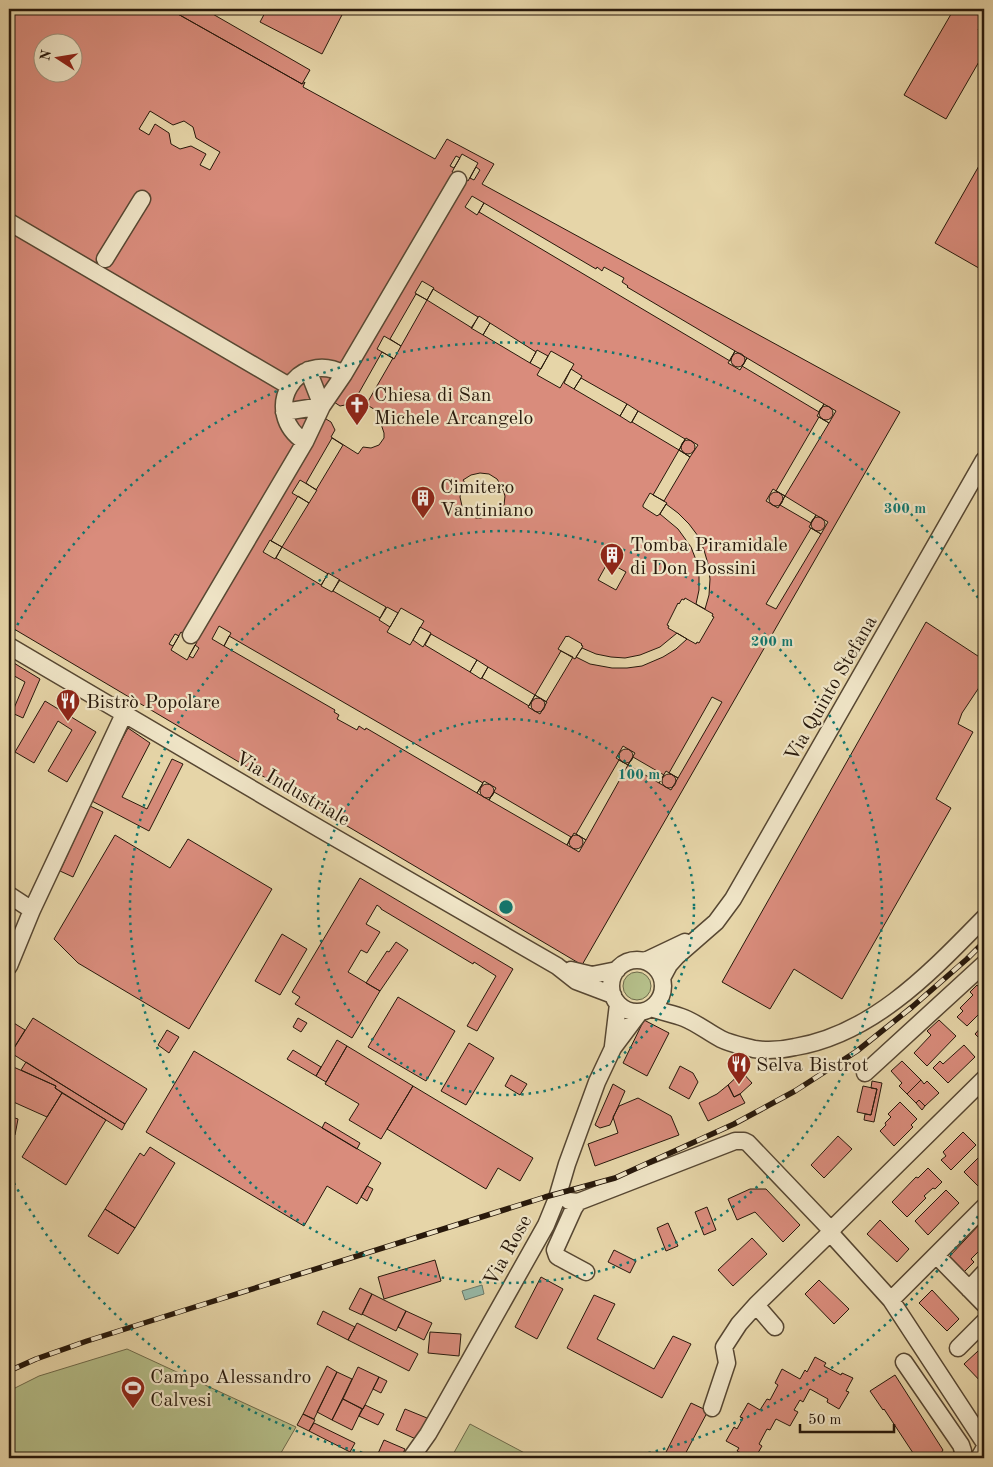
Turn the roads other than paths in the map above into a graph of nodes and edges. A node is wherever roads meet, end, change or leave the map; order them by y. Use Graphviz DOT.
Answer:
graph roads {
  1 [pos="458,180"];
  2 [pos="142,199"];
  3 [pos="9,222"];
  4 [pos="105,259"];
  5 [pos="308,370"];
  6 [pos="344,374"];
  7 [pos="289,386"];
  8 [pos="322,406"];
  9 [pos="284,412"];
  10 [pos="305,442"];
  11 [pos="984,461"];
  12 [pos="191,635"];
  13 [pos="9,646"];
  14 [pos="124,714"];
  15 [pos="9,895"];
  16 [pos="32,910"];
  17 [pos="984,918"];
  18 [pos="709,929"];
  19 [pos="645,961"];
  20 [pos="984,964"];
  21 [pos="9,966"];
  22 [pos="557,966"];
  23 [pos="617,970"];
  24 [pos="663,983"];
  25 [pos="616,1000"];
  26 [pos="646,1010"];
  27 [pos="685,1019"];
  28 [pos="613,1048"];
  29 [pos="865,1073"];
  30 [pos="984,1079"];
  31 [pos="984,1207"];
  32 [pos="832,1231"];
  33 [pos="936,1255"];
  34 [pos="586,1272"];
  35 [pos="984,1274"];
  36 [pos="969,1289"];
  37 [pos="890,1300"];
  38 [pos="984,1304"];
  39 [pos="756,1305"];
  40 [pos="984,1322"];
  41 [pos="775,1327"];
  42 [pos="958,1348"];
  43 [pos="904,1362"];
  44 [pos="944,1380"];
  45 [pos="925,1393"];
  46 [pos="712,1408"];
  47 [pos="984,1442"];
  48 [pos="984,1449"];
  49 [pos="411,1458"];
  50 [pos="960,1458"];
  51 [pos="979,1458"];
  1 -- 6 [label="street"];
  2 -- 4 [label="street"];
  3 -- 7 [label="street"];
  5 -- 6 [label="street"];
  5 -- 7 [label="street"];
  5 -- 8 [label="street"];
  6 -- 8 [label="street"];
  7 -- 9 [label="street"];
  8 -- 9 [label="street"];
  8 -- 10 [label="street"];
  9 -- 10 [label="street"];
  10 -- 12 [label="street"];
  11 -- 18 [label="street, Via Quinto Stefana"];
  13 -- 14 [label="street, Via Industriale"];
  14 -- 16 [label="street"];
  14 -- 22 [label="street, Via Industriale"];
  15 -- 16 [label="street"];
  16 -- 21 [label="street"];
  17 -- 27 [label="street"];
  18 -- 19 [label="street, Via Quinto Stefana"];
  18 -- 24 [label="street, Via Quinto Stefana"];
  19 -- 23 [label="street"];
  19 -- 24 [label="street"];
  20 -- 29 [label="street"];
  22 -- 23 [label="street, Via Industriale"];
  22 -- 25 [label="street, Via Industriale"];
  23 -- 25 [label="street"];
  24 -- 26 [label="street"];
  24 -- 27 [label="street"];
  25 -- 26 [label="street"];
  25 -- 28 [label="street, Via Rose"];
  26 -- 27 [label="street"];
  26 -- 28 [label="street, Via Rose"];
  28 -- 49 [label="street, Via Rose"];
  30 -- 32 [label="street"];
  31 -- 33 [label="street"];
  32 -- 34 [label="street"];
  32 -- 37 [label="street"];
  32 -- 39 [label="street"];
  33 -- 36 [label="street"];
  33 -- 37 [label="street"];
  35 -- 36 [label="street"];
  36 -- 38 [label="street"];
  37 -- 44 [label="street"];
  39 -- 41 [label="street"];
  39 -- 46 [label="street"];
  40 -- 42 [label="street"];
  43 -- 45 [label="street"];
  44 -- 45 [label="street"];
  44 -- 47 [label="street"];
  45 -- 50 [label="street"];
  48 -- 51 [label="street"];
}
